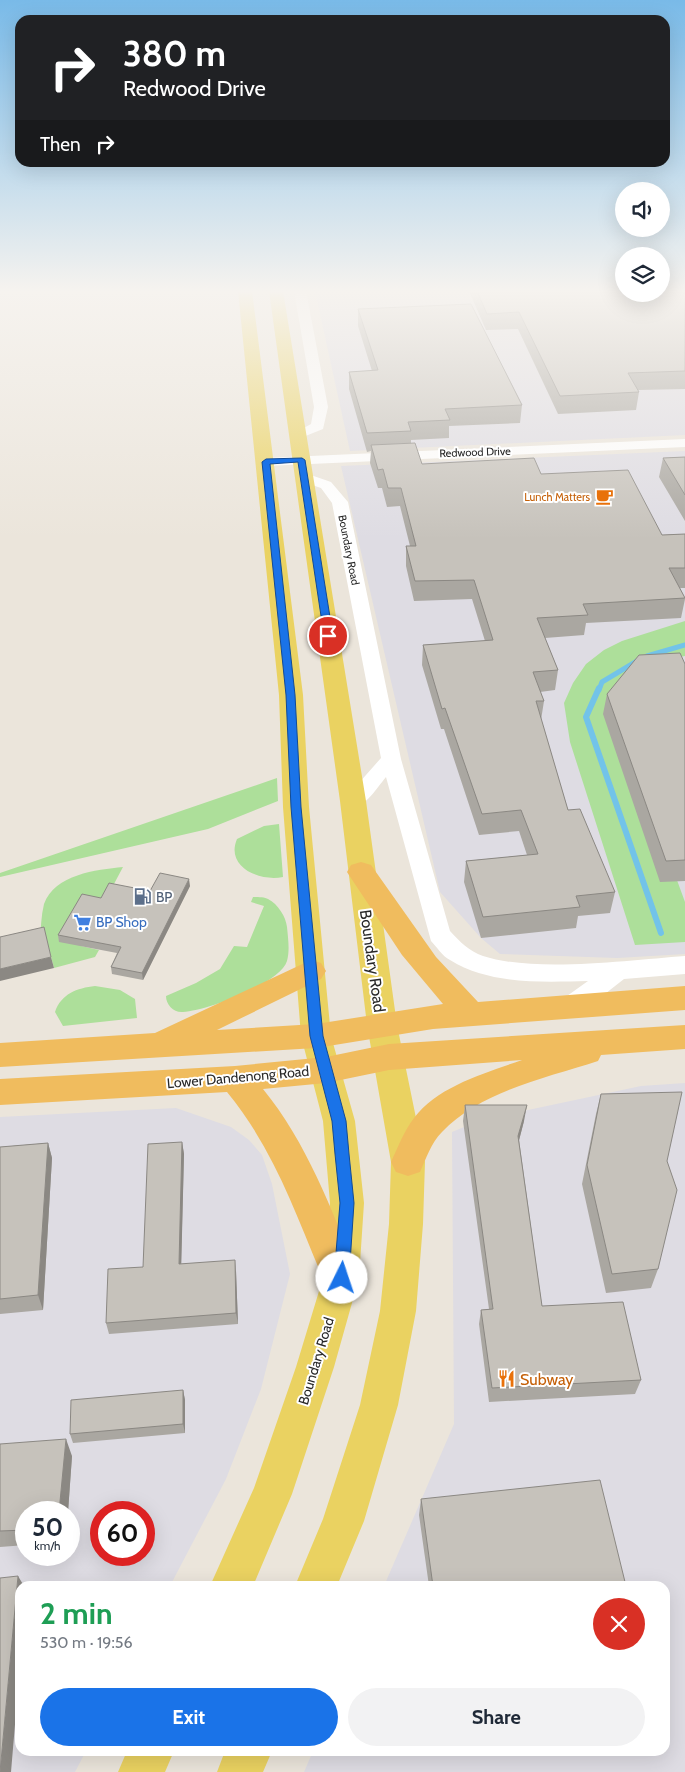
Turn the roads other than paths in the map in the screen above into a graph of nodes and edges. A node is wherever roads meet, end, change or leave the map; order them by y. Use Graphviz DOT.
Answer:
graph roads {
  1 [pos="255,374"];
  2 [pos="289,374"];
  3 [pos="315,374"];
  4 [pos="298,436"];
  5 [pos="685,443"];
  6 [pos="266,462"];
  7 [pos="303,469"];
  8 [pos="391,759"];
  9 [pos="353,801"];
  10 [pos="361,872"];
  11 [pos="685,965"];
  12 [pos="620,969"];
  13 [pos="311,971"];
  14 [pos="685,998"];
  15 [pos="569,1008"];
  16 [pos="472,1014"];
  17 [pos="382,1025"];
  18 [pos="316,1036"];
  19 [pos="685,1037"];
  20 [pos="622,1041"];
  21 [pos="154,1046"];
  22 [pos="0,1055"];
  23 [pos="389,1057"];
  24 [pos="326,1070"];
  25 [pos="235,1079"];
  26 [pos="0,1092"];
  27 [pos="408,1162"];
  28 [pos="342,1278"];
  29 [pos="233,1581"];
  30 [pos="318,1581"];
  31 [pos="149,1756"];
  32 [pos="246,1756"];
  33 [pos="141,1772"];
  34 [pos="240,1772"];
  1 -- 6 [label="main road, Boundary Road"];
  2 -- 4 [label="main road, Boundary Road"];
  3 -- 4 [label="street"];
  4 -- 7 [label="main road, Boundary Road"];
  5 -- 7 [label="street, Redwood Drive"];
  6 -- 7 [label="street, Redwood Drive"];
  6 -- 13 [label="main road, Boundary Road"];
  7 -- 8 [label="street, Boundary Road"];
  7 -- 9 [label="main road, Boundary Road"];
  8 -- 9 [label="street"];
  8 -- 12 [label="street, Boundary Road"];
  9 -- 10 [label="main road, Boundary Road"];
  10 -- 16 [label="highway"];
  10 -- 17 [label="main road, Boundary Road"];
  11 -- 12 [label="street"];
  12 -- 15 [label="street"];
  13 -- 18 [label="main road, Boundary Road"];
  13 -- 21 [label="highway"];
  14 -- 15 [label="highway"];
  15 -- 16 [label="highway"];
  16 -- 17 [label="highway"];
  17 -- 18 [label="highway"];
  17 -- 23 [label="main road, Boundary Road"];
  18 -- 21 [label="highway"];
  18 -- 24 [label="main road, Boundary Road"];
  19 -- 20 [label="highway, Lower Dandenong Road"];
  20 -- 23 [label="highway, Lower Dandenong Road"];
  20 -- 27 [label="highway"];
  21 -- 22 [label="highway"];
  23 -- 24 [label="highway, Lower Dandenong Road"];
  23 -- 27 [label="main road, Boundary Road"];
  24 -- 25 [label="highway, Lower Dandenong Road"];
  24 -- 28 [label="main road, Boundary Road"];
  25 -- 26 [label="highway, Lower Dandenong Road"];
  25 -- 28 [label="highway"];
  27 -- 30 [label="main road, Boundary Road"];
  28 -- 29 [label="main road, Boundary Road"];
  31 -- 33 [label="main road"];
  32 -- 34 [label="main road"];
}
